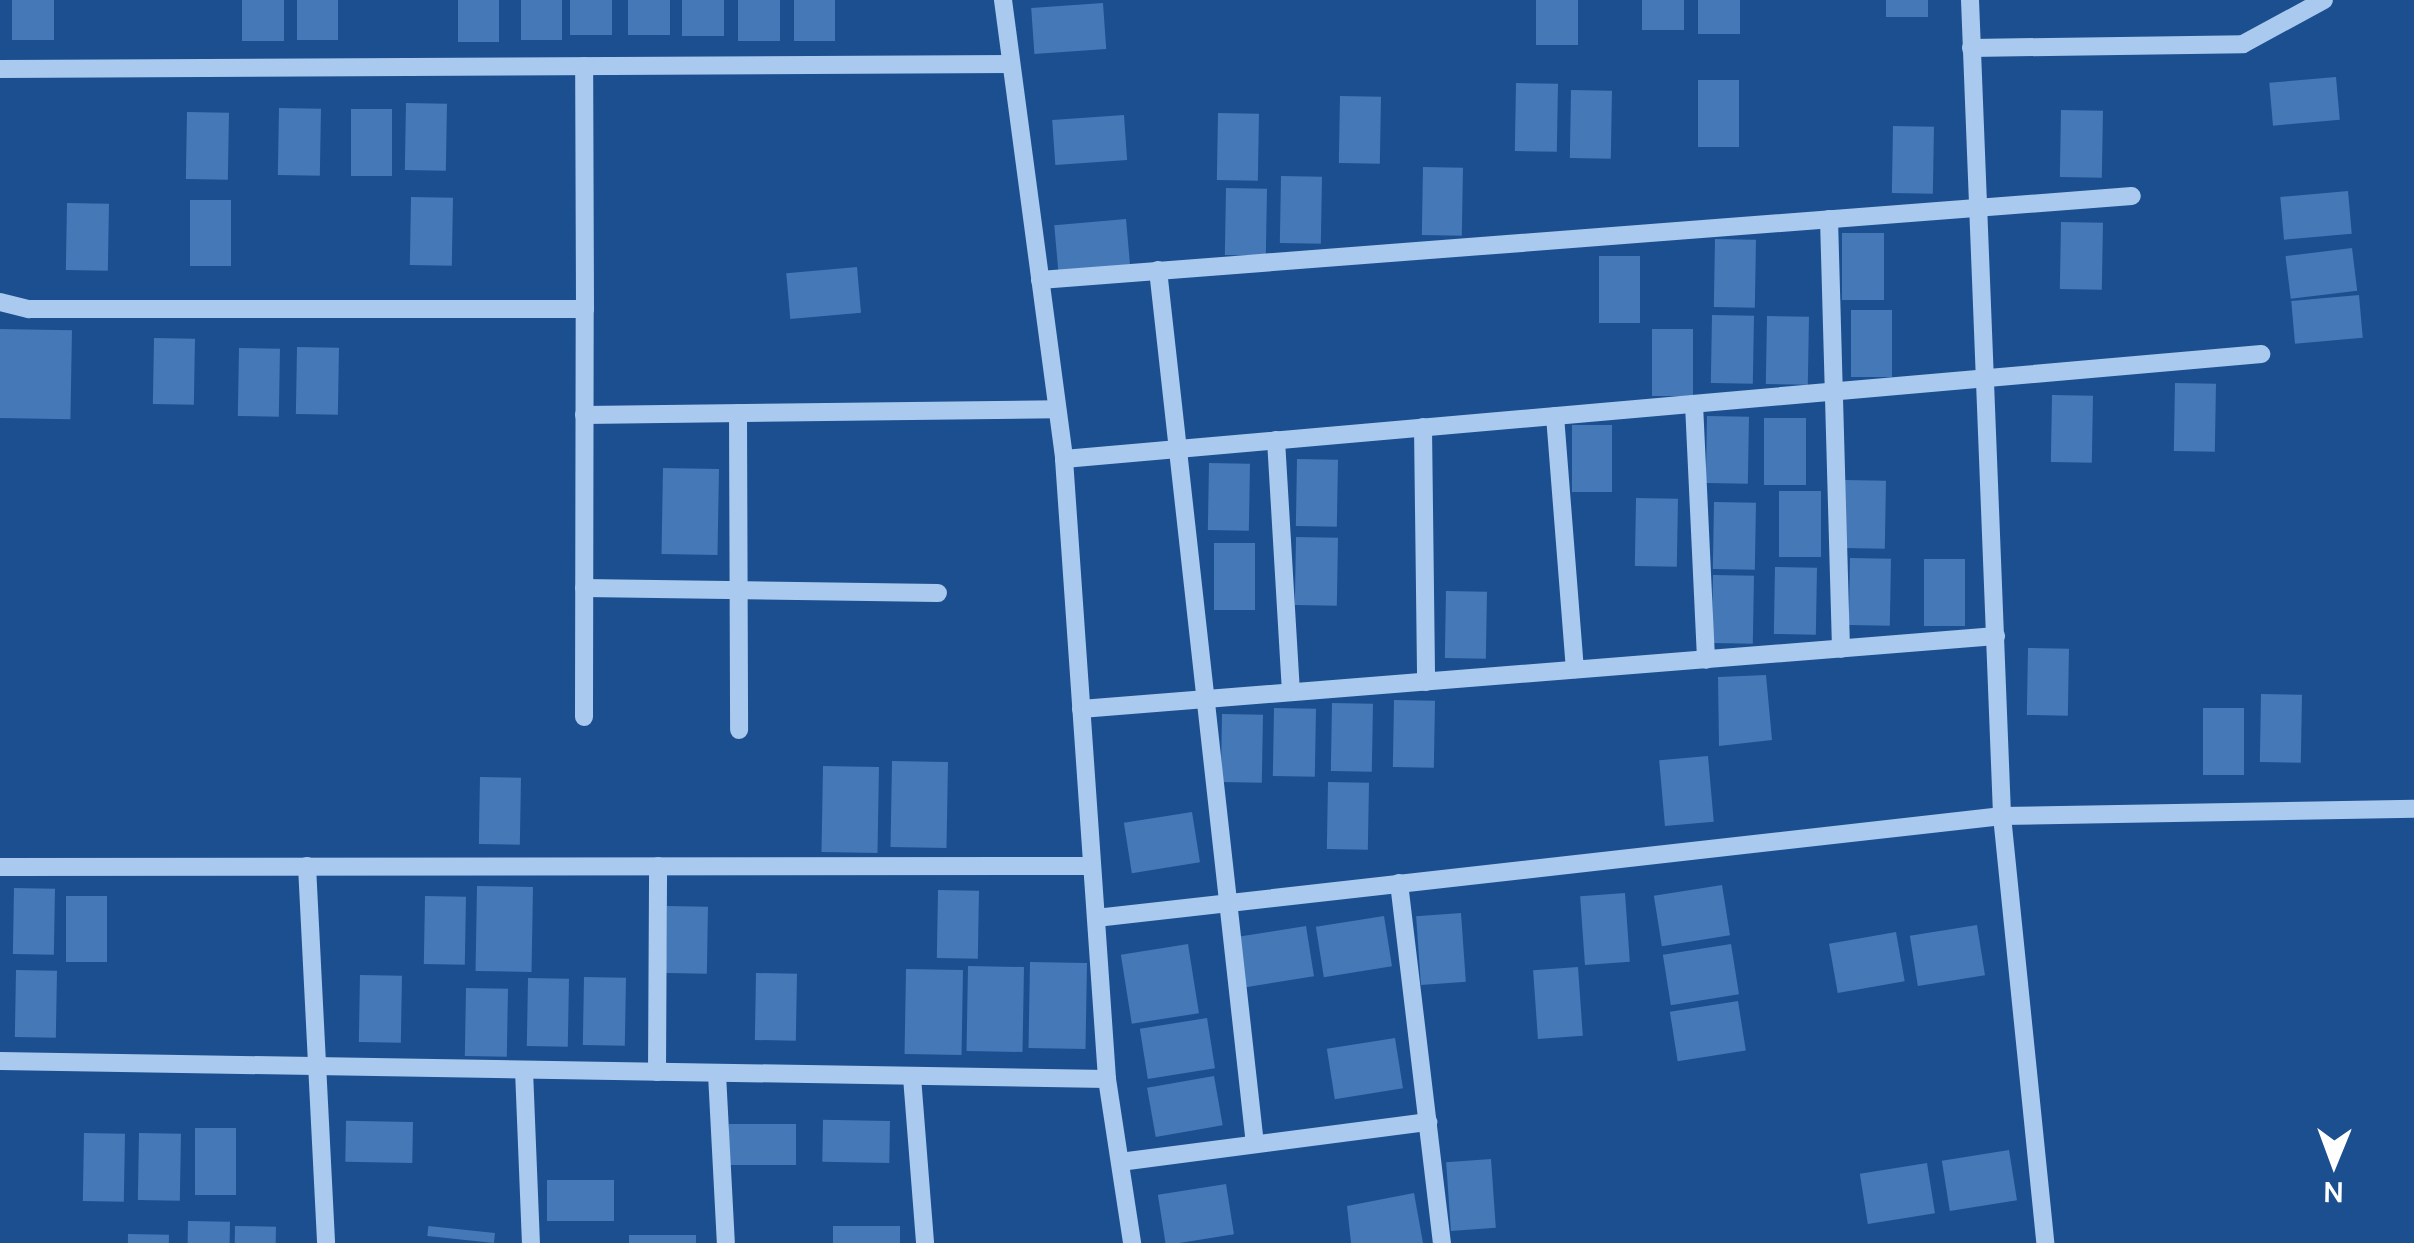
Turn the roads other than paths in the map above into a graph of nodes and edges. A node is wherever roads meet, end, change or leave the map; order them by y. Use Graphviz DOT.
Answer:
graph roads {
  1 [pos="1004,0"];
  2 [pos="1970,0"];
  3 [pos="2324,0"];
  4 [pos="1971,48"];
  5 [pos="1011,64"];
  6 [pos="584,66"];
  7 [pos="0,70"];
  8 [pos="2132,196"];
  9 [pos="1975,208"];
  10 [pos="1830,219"];
  11 [pos="1158,270"];
  12 [pos="1040,280"];
  13 [pos="0,302"];
  14 [pos="585,309"];
  15 [pos="2261,354"];
  16 [pos="1982,380"];
  17 [pos="1834,392"];
  18 [pos="1694,404"];
  19 [pos="1057,410"];
  20 [pos="738,413"];
  21 [pos="584,416"];
  22 [pos="1555,416"];
  23 [pos="1424,427"];
  24 [pos="1276,440"];
  25 [pos="1178,449"];
  26 [pos="1064,458"];
  27 [pos="584,588"];
  28 [pos="738,590"];
  29 [pos="938,593"];
  30 [pos="1996,636"];
  31 [pos="1841,649"];
  32 [pos="1706,660"];
  33 [pos="1575,670"];
  34 [pos="1426,682"];
  35 [pos="1291,692"];
  36 [pos="1206,699"];
  37 [pos="1081,709"];
  38 [pos="584,718"];
  39 [pos="739,730"];
  40 [pos="2414,809"];
  41 [pos="2002,816"];
  42 [pos="0,866"];
  43 [pos="307,866"];
  44 [pos="658,866"];
  45 [pos="1092,866"];
  46 [pos="1399,884"];
  47 [pos="1228,903"];
  48 [pos="1096,918"];
  49 [pos="0,1062"];
  50 [pos="317,1066"];
  51 [pos="524,1070"];
  52 [pos="657,1072"];
  53 [pos="717,1074"];
  54 [pos="912,1077"];
  55 [pos="1107,1079"];
  56 [pos="1428,1122"];
  57 [pos="1255,1144"];
  58 [pos="1120,1162"];
  59 [pos="326,1243"];
  60 [pos="531,1243"];
  61 [pos="726,1243"];
  62 [pos="925,1243"];
  63 [pos="1132,1243"];
  64 [pos="1442,1243"];
  65 [pos="2045,1243"];
  1 -- 5 [label="street"];
  2 -- 4 [label="street"];
  3 -- 4 [label="street"];
  4 -- 9 [label="street"];
  5 -- 6 [label="street"];
  5 -- 12 [label="street"];
  6 -- 7 [label="street"];
  6 -- 14 [label="street"];
  8 -- 9 [label="street"];
  9 -- 10 [label="street"];
  9 -- 16 [label="street"];
  10 -- 11 [label="street"];
  10 -- 17 [label="street"];
  11 -- 12 [label="street"];
  11 -- 25 [label="street"];
  12 -- 19 [label="street"];
  13 -- 14 [label="street"];
  14 -- 21 [label="street"];
  15 -- 16 [label="street"];
  16 -- 17 [label="street"];
  16 -- 30 [label="street"];
  17 -- 18 [label="street"];
  17 -- 31 [label="street"];
  18 -- 22 [label="street"];
  18 -- 32 [label="street"];
  19 -- 20 [label="street"];
  19 -- 26 [label="street"];
  20 -- 21 [label="street"];
  20 -- 28 [label="street"];
  21 -- 27 [label="street"];
  22 -- 23 [label="street"];
  22 -- 33 [label="street"];
  23 -- 24 [label="street"];
  23 -- 34 [label="street"];
  24 -- 25 [label="street"];
  24 -- 35 [label="street"];
  25 -- 26 [label="street"];
  25 -- 36 [label="street"];
  26 -- 37 [label="street"];
  27 -- 28 [label="street"];
  27 -- 38 [label="street"];
  28 -- 29 [label="street"];
  28 -- 39 [label="street"];
  30 -- 31 [label="street"];
  30 -- 41 [label="street"];
  31 -- 32 [label="street"];
  32 -- 33 [label="street"];
  33 -- 34 [label="street"];
  34 -- 35 [label="street"];
  35 -- 36 [label="street"];
  36 -- 37 [label="street"];
  36 -- 47 [label="street"];
  37 -- 45 [label="street"];
  40 -- 41 [label="street"];
  41 -- 46 [label="street"];
  41 -- 65 [label="street"];
  42 -- 43 [label="street"];
  43 -- 44 [label="street"];
  43 -- 50 [label="street"];
  44 -- 45 [label="street"];
  44 -- 52 [label="street"];
  45 -- 48 [label="street"];
  46 -- 47 [label="street"];
  46 -- 56 [label="street"];
  47 -- 48 [label="street"];
  47 -- 57 [label="street"];
  48 -- 55 [label="street"];
  49 -- 50 [label="street"];
  50 -- 51 [label="street"];
  50 -- 59 [label="street"];
  51 -- 52 [label="street"];
  51 -- 60 [label="street"];
  52 -- 53 [label="street"];
  53 -- 54 [label="street"];
  53 -- 61 [label="street"];
  54 -- 55 [label="street"];
  54 -- 62 [label="street"];
  55 -- 58 [label="street"];
  56 -- 57 [label="street"];
  56 -- 64 [label="street"];
  57 -- 58 [label="street"];
  58 -- 63 [label="street"];
}
